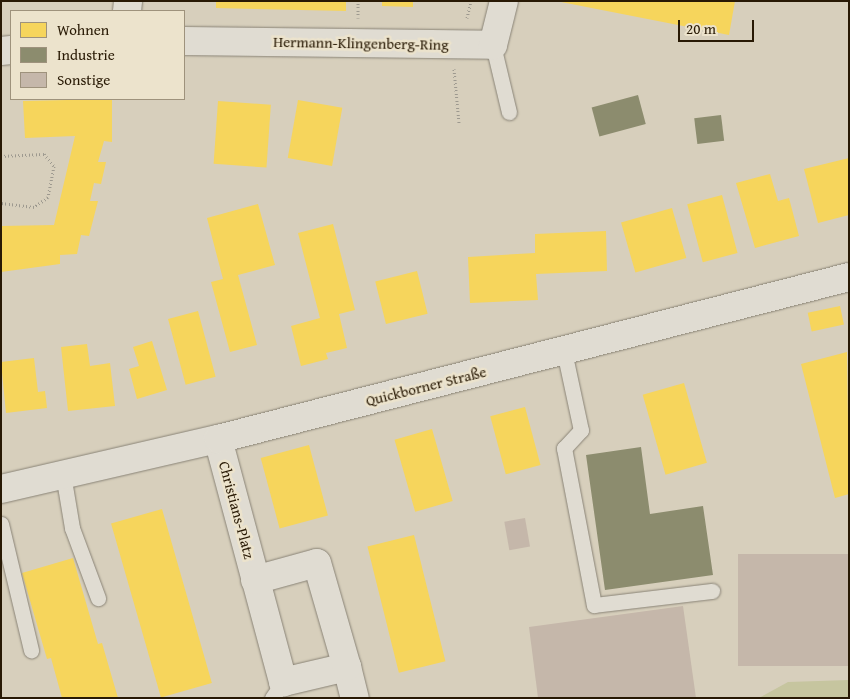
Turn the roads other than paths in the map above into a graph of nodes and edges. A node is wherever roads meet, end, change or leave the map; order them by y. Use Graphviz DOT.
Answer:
graph roads {
  1 [pos="504,1"];
  2 [pos="185,41"];
  3 [pos="493,45"];
  4 [pos="509,112"];
  5 [pos="849,277"];
  6 [pos="564,351"];
  7 [pos="218,439"];
  8 [pos="63,474"];
  9 [pos="1,489"];
  10 [pos="1,524"];
  11 [pos="255,580"];
  12 [pos="712,591"];
  13 [pos="98,598"];
  14 [pos="31,650"];
  15 [pos="347,667"];
  16 [pos="278,690"];
  17 [pos="355,698"];
  1 -- 3 [label="street"];
  2 -- 3 [label="street, Hermann-Klingenberg-Ring"];
  3 -- 4 [label="lane"];
  5 -- 6 [label="street, Quickborner Straße"];
  6 -- 7 [label="street, Quickborner Straße"];
  6 -- 12 [label="lane"];
  7 -- 8 [label="street, Quickborner Straße"];
  7 -- 11 [label="street, Christians-Platz"];
  8 -- 9 [label="street, Quickborner Straße"];
  8 -- 13 [label="lane"];
  10 -- 14 [label="lane"];
  11 -- 15 [label="street, Christians-Platz"];
  11 -- 16 [label="street, Christians-Platz"];
  15 -- 16 [label="street, Christians-Platz"];
  15 -- 17 [label="street, Christians-Platz"];
}
